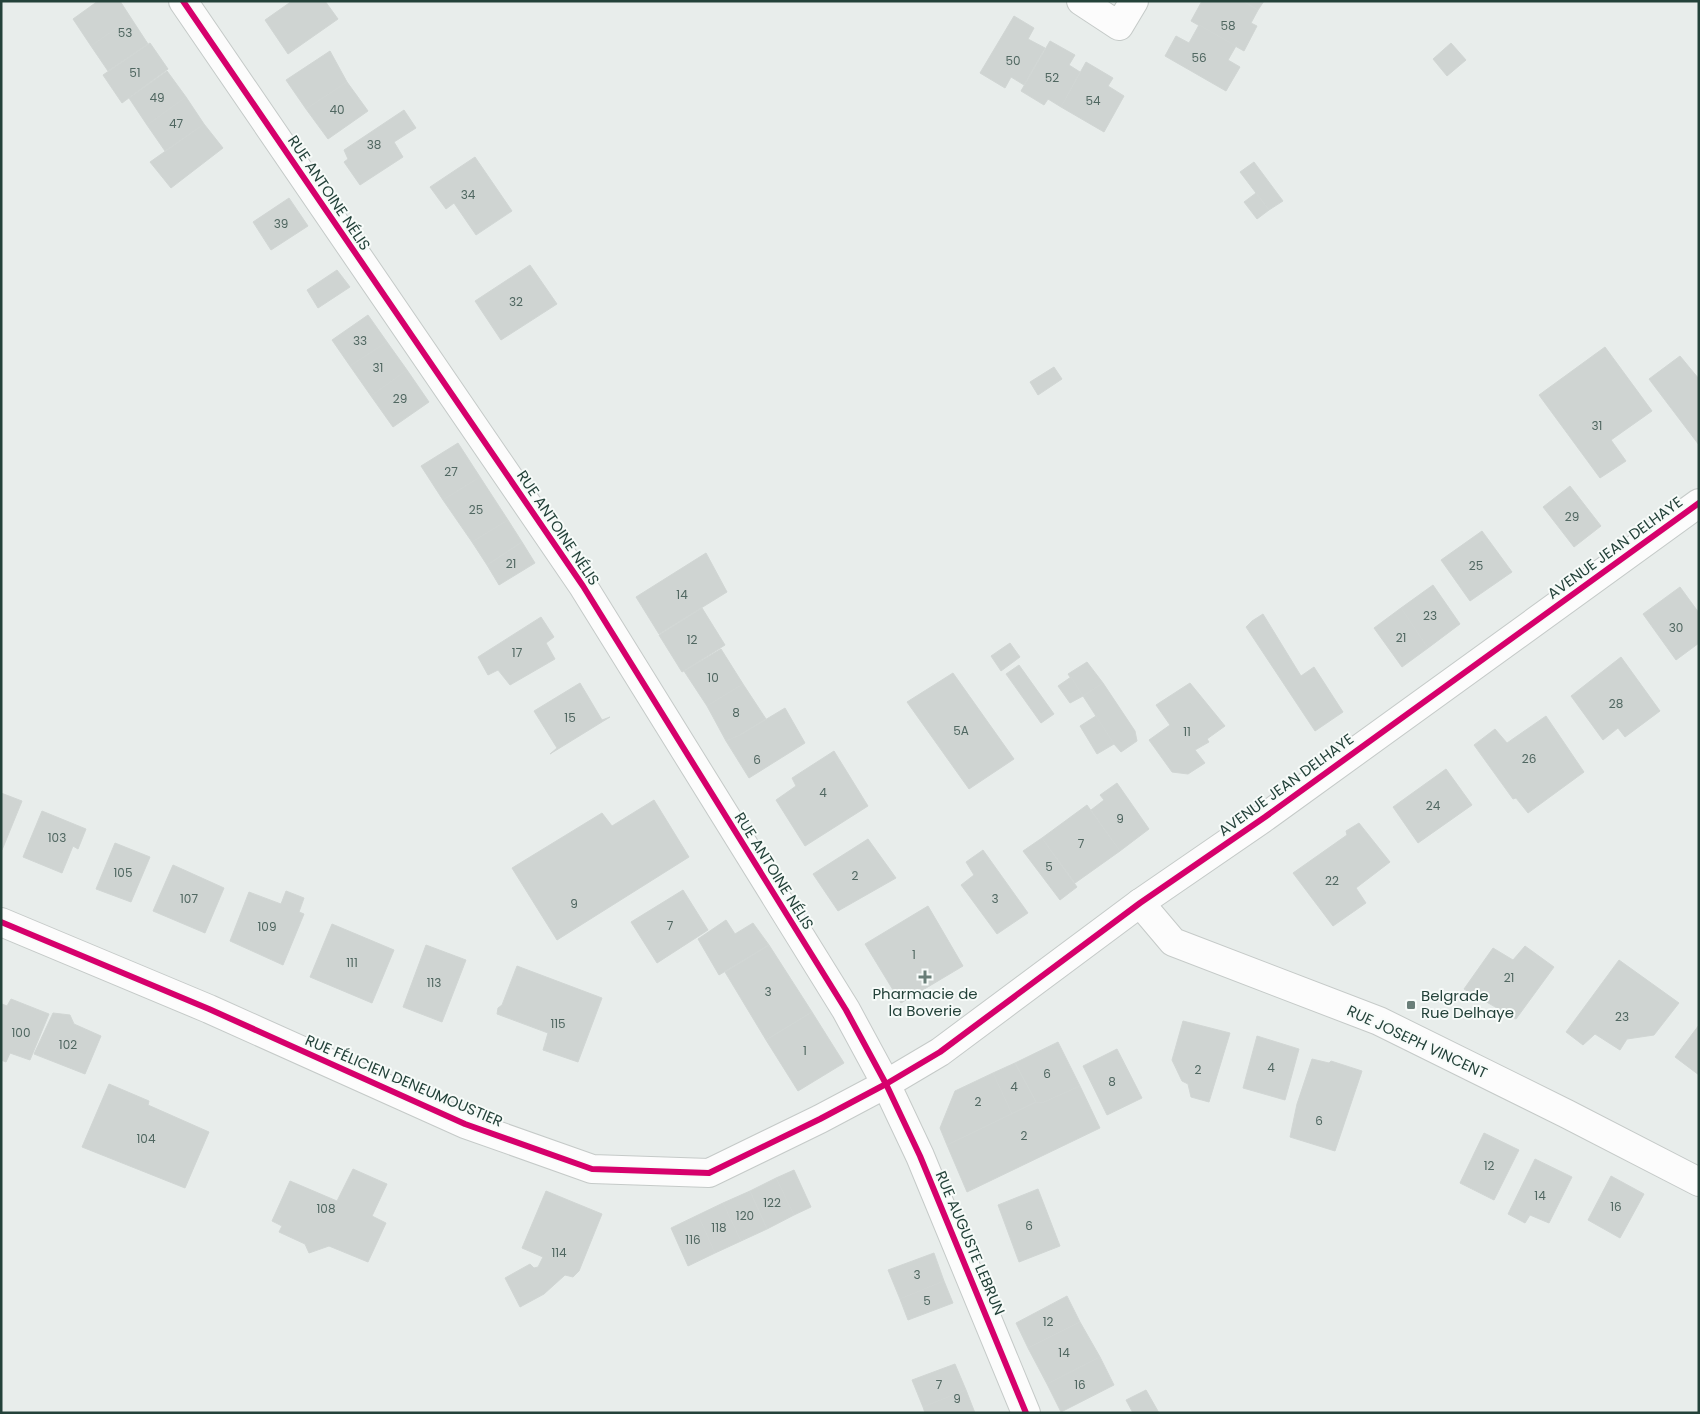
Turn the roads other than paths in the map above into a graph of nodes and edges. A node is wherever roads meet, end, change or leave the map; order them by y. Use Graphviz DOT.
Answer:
graph roads {
  1 [pos="183,1"];
  2 [pos="1081,1"];
  3 [pos="1134,1"];
  4 [pos="1699,503"];
  5 [pos="1140,903"];
  6 [pos="1,922"];
  7 [pos="886,1084"];
  8 [pos="1699,1182"];
  9 [pos="1026,1413"];
  1 -- 7 [label="street, RUE ANTOINE NÉLIS"];
  2 -- 3 [label="street"];
  4 -- 5 [label="street, AVENUE JEAN DELHAYE"];
  5 -- 7 [label="street, AVENUE JEAN DELHAYE"];
  5 -- 8 [label="street, RUE JOSEPH VINCENT"];
  6 -- 7 [label="street, RUE FÉLICIEN DENEUMOUSTIER"];
  7 -- 9 [label="street, RUE AUGUSTE LEBRUN"];
}
